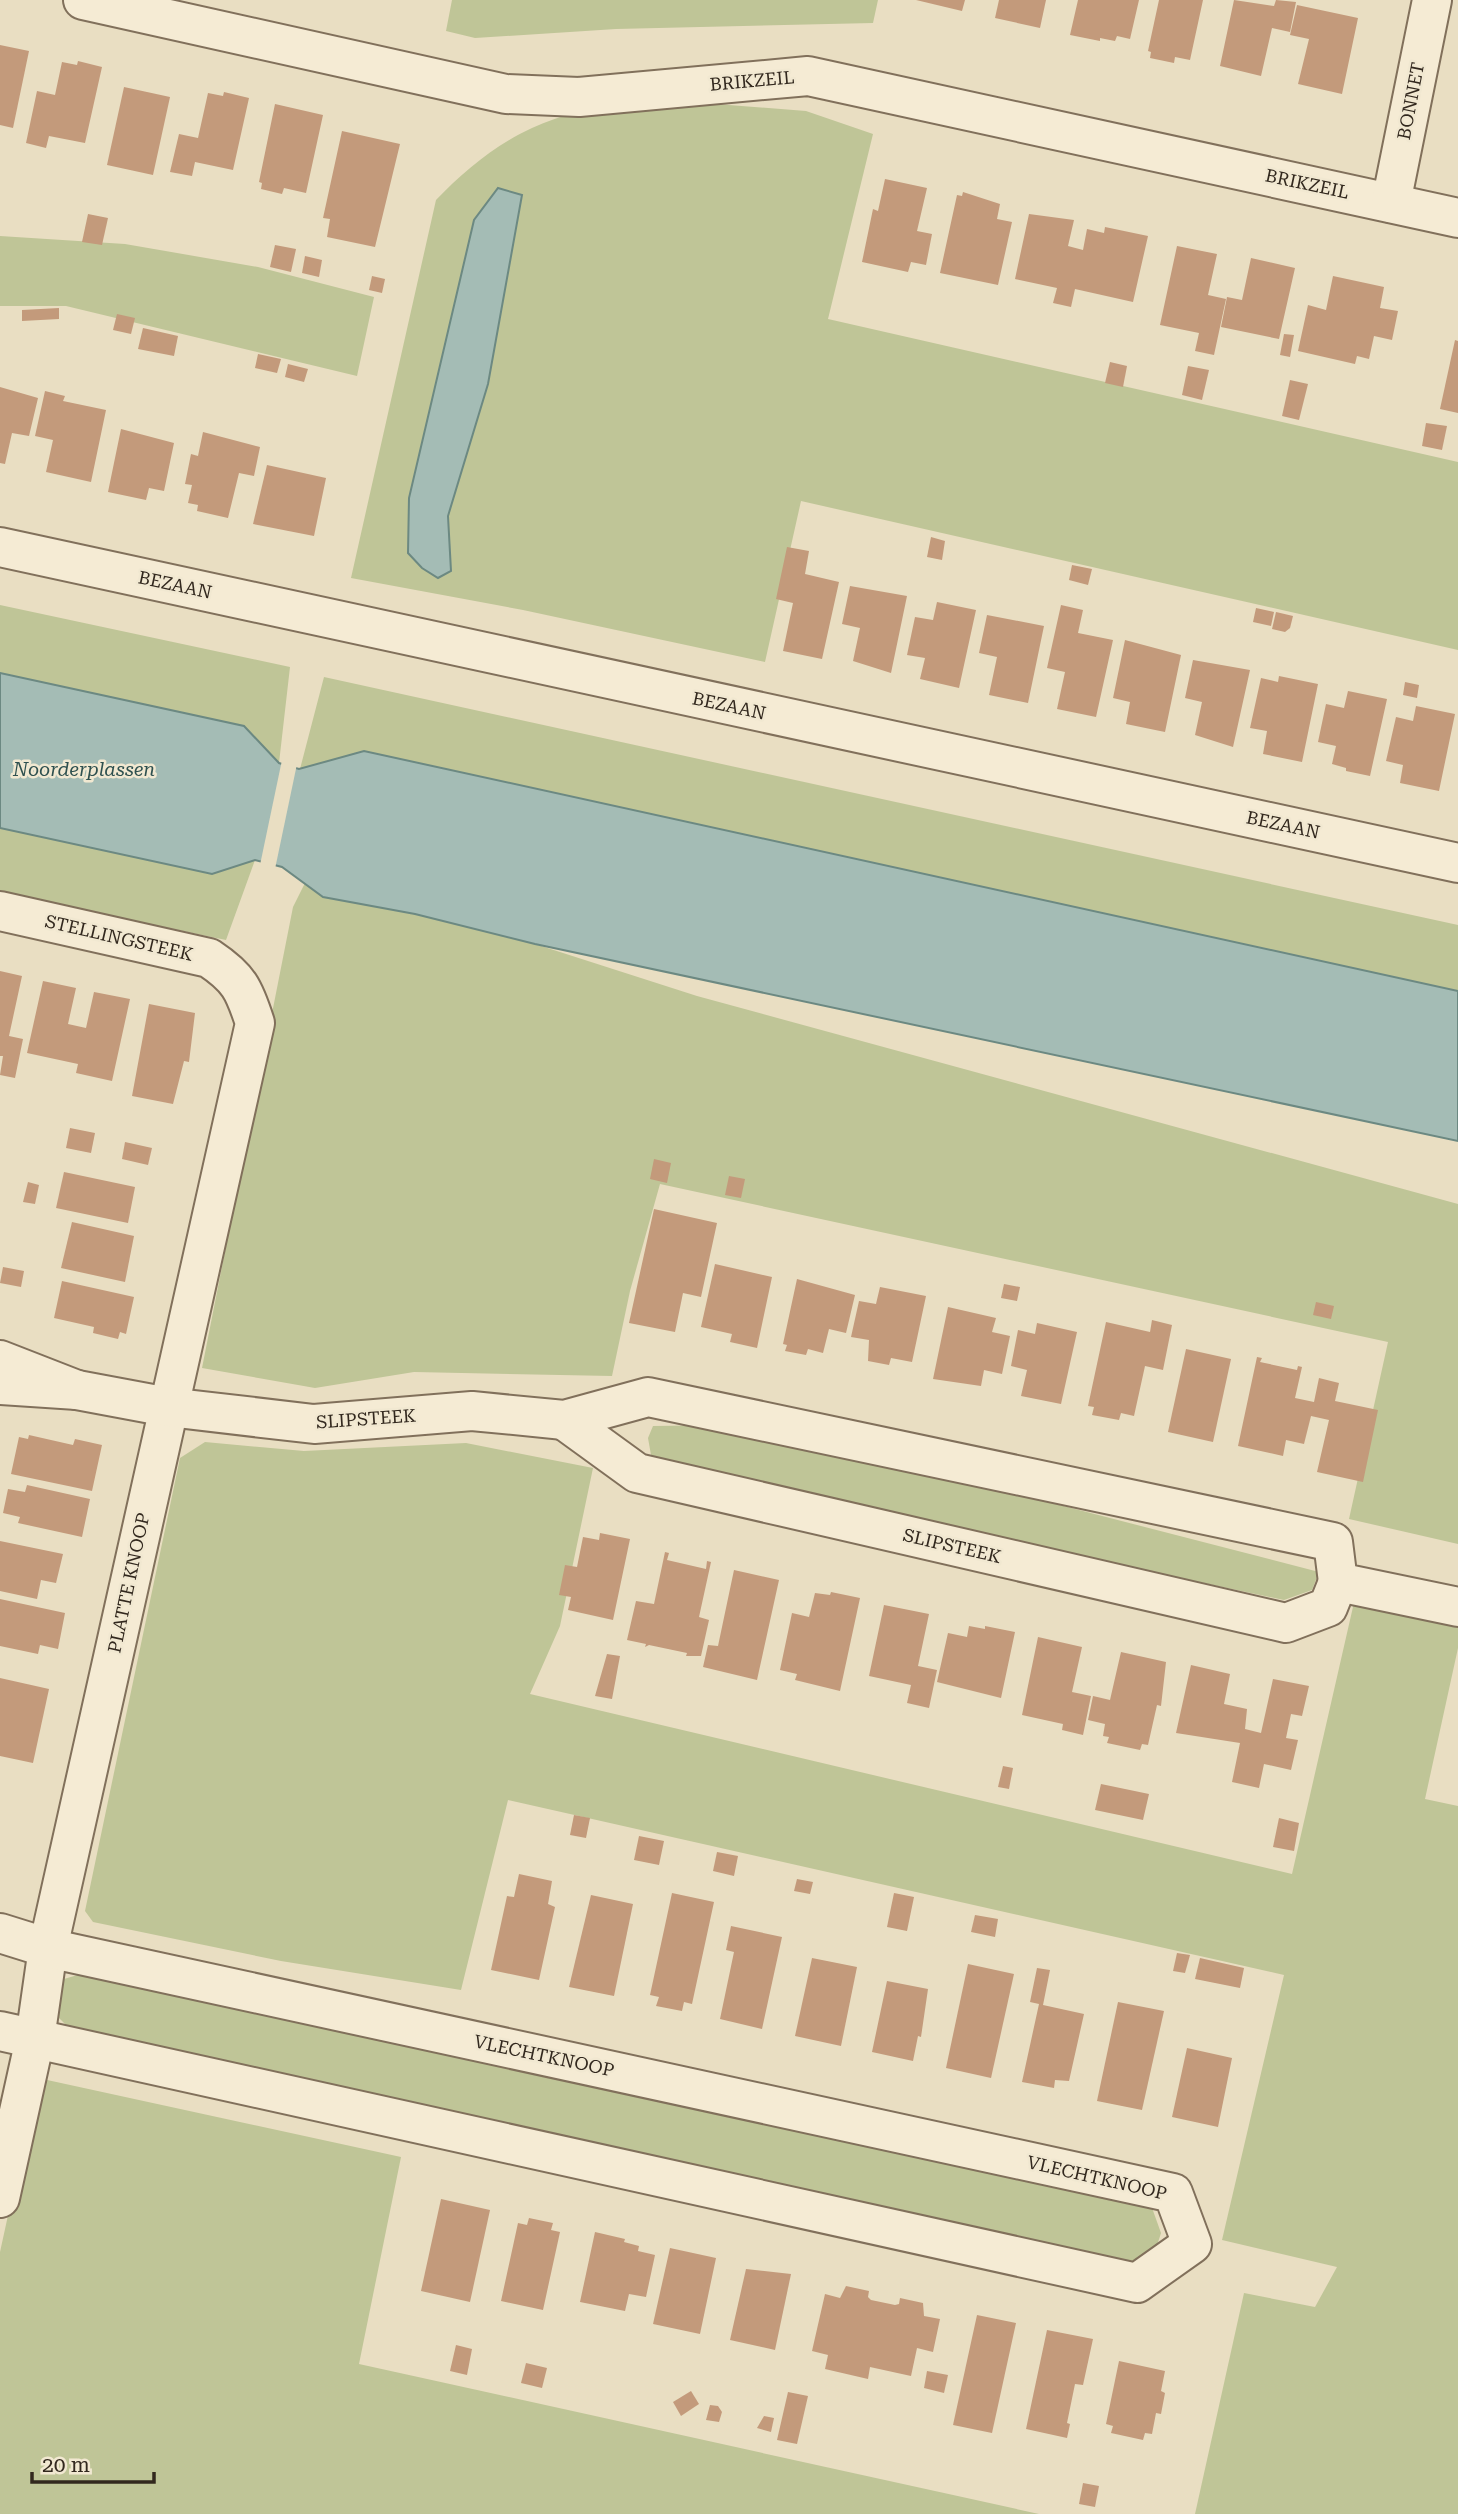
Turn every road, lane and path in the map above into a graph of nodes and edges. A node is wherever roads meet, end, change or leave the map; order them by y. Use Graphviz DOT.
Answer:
graph roads {
  1 [pos="83,0"];
  2 [pos="1432,0"];
  3 [pos="217,15"];
  4 [pos="1391,203"];
  5 [pos="1458,218"];
  6 [pos="0,547"];
  7 [pos="1458,863"];
  8 [pos="0,911"];
  9 [pos="233,974"];
  10 [pos="0,1360"];
  11 [pos="0,1385"];
  12 [pos="77,1390"];
  13 [pos="168,1407"];
  14 [pos="564,1420"];
  15 [pos="1338,1582"];
  16 [pos="1458,1606"];
  17 [pos="0,1933"];
  18 [pos="48,1948"];
  19 [pos="17,2035"];
  20 [pos="0,2198"];
  1 -- 3 [label="street, BRIKZEIL"];
  2 -- 4 [label="street, BONNET"];
  3 -- 4 [label="street, BRIKZEIL"];
  4 -- 5 [label="street, BRIKZEIL"];
  6 -- 7 [label="street, BEZAAN"];
  8 -- 9 [label="street, STELLINGSTEEK"];
  9 -- 13 [label="street, PLATTE KNOOP"];
  10 -- 12 [label="street"];
  11 -- 12 [label="street"];
  12 -- 13 [label="street, SLIPSTEEK"];
  13 -- 14 [label="street, SLIPSTEEK"];
  13 -- 18 [label="street, PLATTE KNOOP"];
  14 -- 15 [label="street, SLIPSTEEK"];
  14 -- 15 [label="street, SLIPSTEEK"];
  15 -- 16 [label="street"];
  17 -- 18 [label="street"];
  18 -- 19 [label="street, PLATTE KNOOP"];
  18 -- 19 [label="street, VLECHTKNOOP"];
  19 -- 20 [label="street, PLATTE KNOOP"];
}
